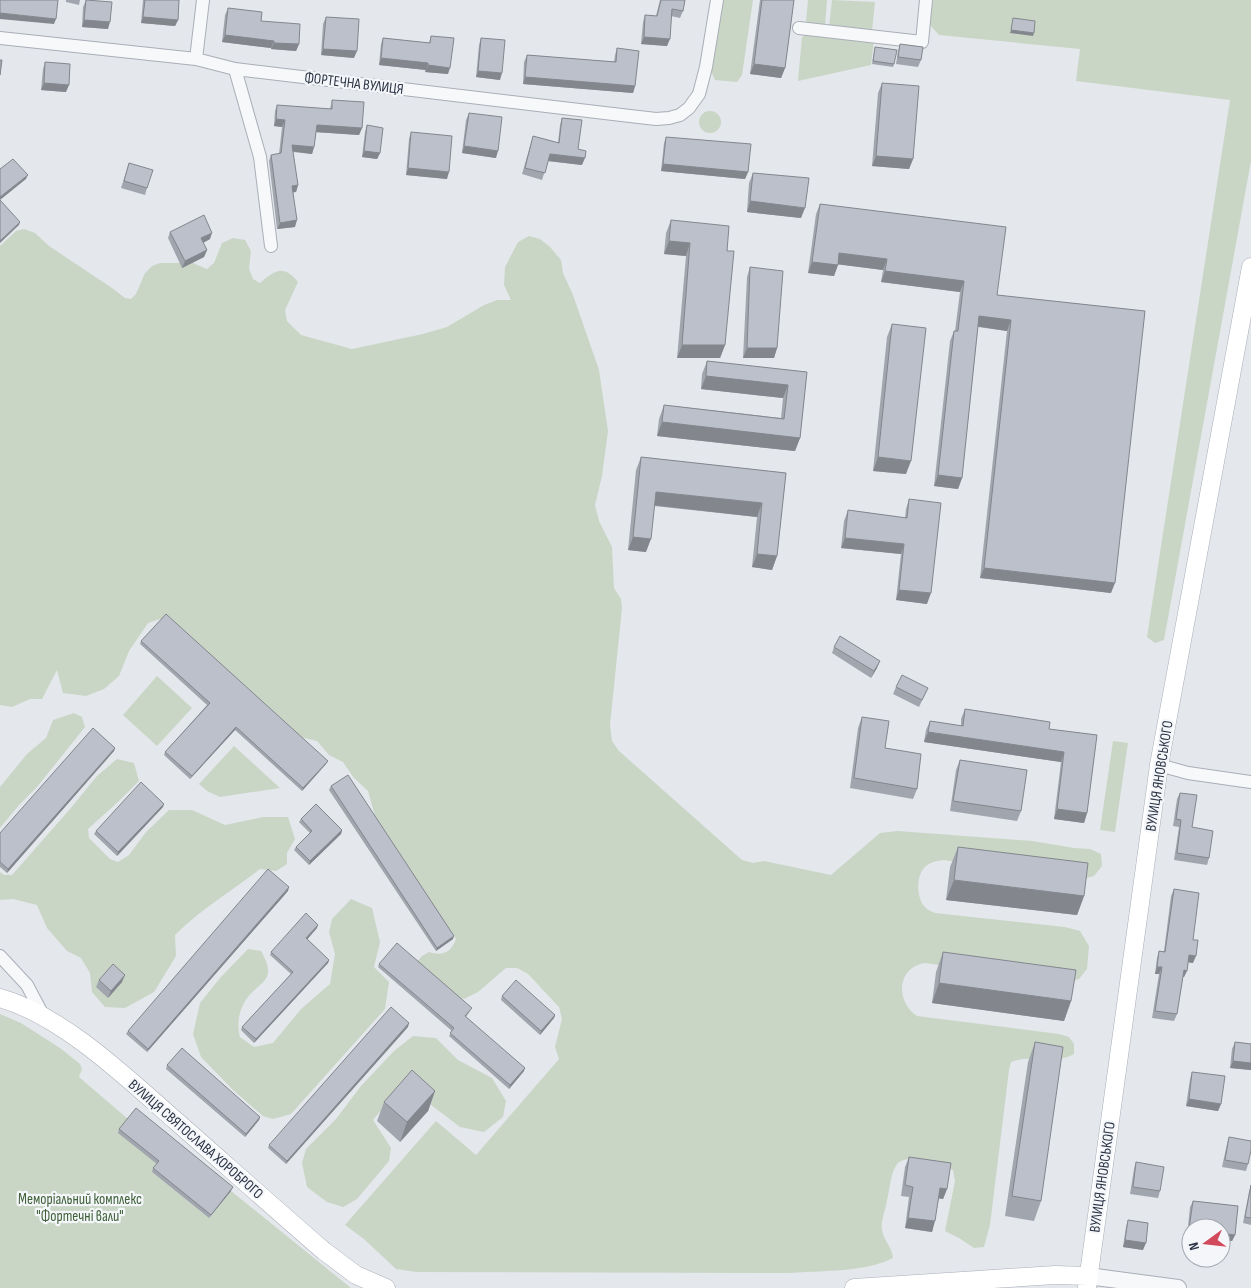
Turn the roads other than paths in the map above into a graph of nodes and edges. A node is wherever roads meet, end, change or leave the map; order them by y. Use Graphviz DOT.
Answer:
graph roads {
  1 [pos="203,0"];
  2 [pos="716,0"];
  3 [pos="926,0"];
  4 [pos="799,28"];
  5 [pos="0,38"];
  6 [pos="196,59"];
  7 [pos="235,69"];
  8 [pos="271,246"];
  9 [pos="1251,267"];
  10 [pos="1159,765"];
  11 [pos="1251,782"];
  12 [pos="0,956"];
  13 [pos="0,998"];
  14 [pos="44,1017"];
  15 [pos="1087,1282"];
  16 [pos="386,1288"];
  17 [pos="854,1288"];
  18 [pos="1178,1288"];
  1 -- 6 [label="street"];
  2 -- 7 [label="street, ФОРТЕЧНА ВУЛИЦЯ"];
  3 -- 4 [label="street"];
  5 -- 6 [label="street, ФОРТЕЧНА ВУЛИЦЯ"];
  6 -- 7 [label="street, ФОРТЕЧНА ВУЛИЦЯ"];
  7 -- 8 [label="street"];
  9 -- 10 [label="main road, ВУЛИЦЯ ЯНОВСЬКОГО"];
  10 -- 11 [label="street"];
  10 -- 15 [label="main road, ВУЛИЦЯ ЯНОВСЬКОГО"];
  12 -- 14 [label="street"];
  13 -- 14 [label="main road, ВУЛИЦЯ СВЯТОСЛАВА ХОРОБРОГО"];
  14 -- 16 [label="main road, ВУЛИЦЯ СВЯТОСЛАВА ХОРОБРОГО"];
  15 -- 17 [label="main road"];
  15 -- 18 [label="street"];
}
